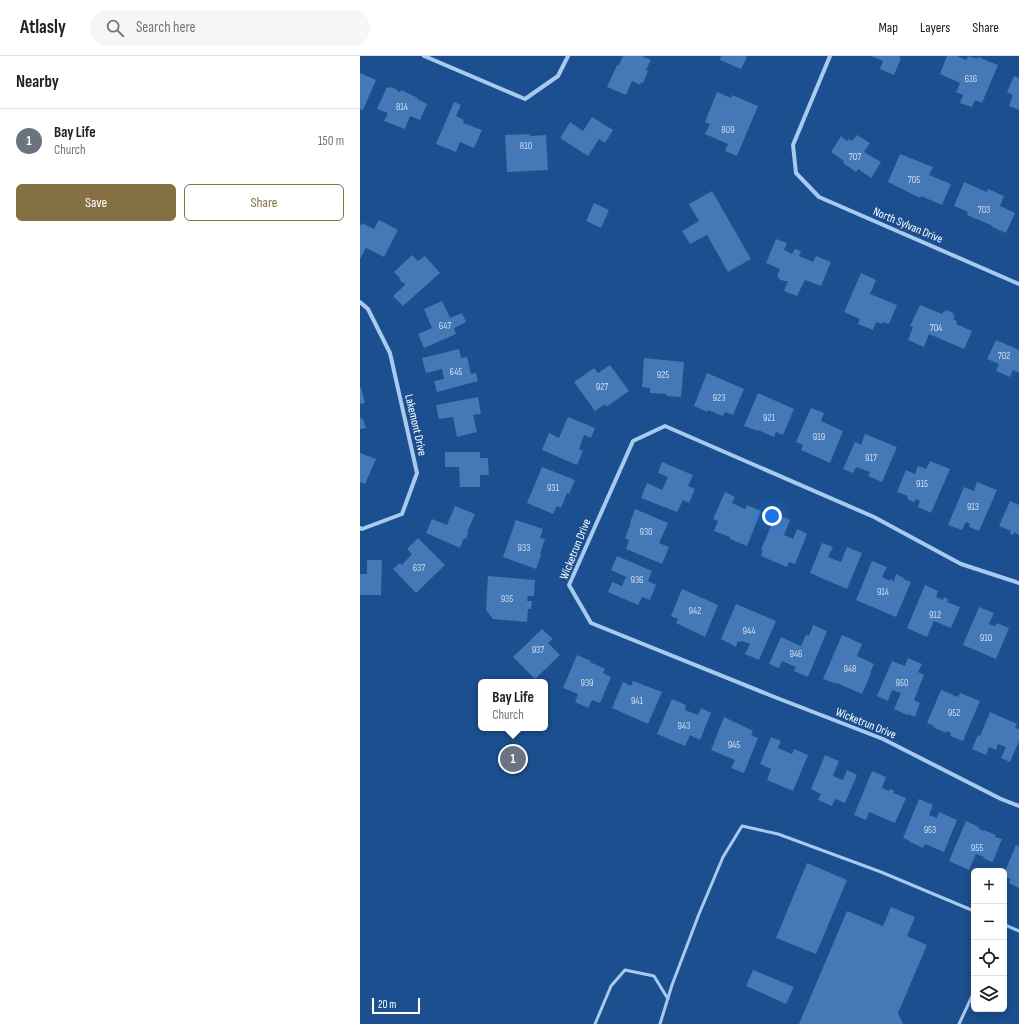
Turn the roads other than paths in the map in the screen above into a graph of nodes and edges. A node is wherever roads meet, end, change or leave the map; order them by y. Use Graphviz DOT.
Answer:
graph roads {
  1 [pos="424,56"];
  2 [pos="568,56"];
  3 [pos="830,56"];
  4 [pos="1019,284"];
  5 [pos="360,302"];
  6 [pos="360,528"];
  7 [pos="1019,583"];
  8 [pos="1019,806"];
  9 [pos="971,910"];
  10 [pos="1007,926"];
  11 [pos="1019,931"];
  12 [pos="971,998"];
  13 [pos="668,999"];
  14 [pos="595,1024"];
  15 [pos="660,1024"];
  16 [pos="959,1024"];
  1 -- 2 [label="street"];
  3 -- 4 [label="street, North Sylvan Drive"];
  5 -- 6 [label="street, Lakemont Drive"];
  7 -- 8 [label="street, Wicketrun Drive"];
  9 -- 13 [label="lane"];
  10 -- 11 [label="lane"];
  12 -- 16 [label="lane"];
  13 -- 14 [label="lane"];
  13 -- 15 [label="lane"];
}
